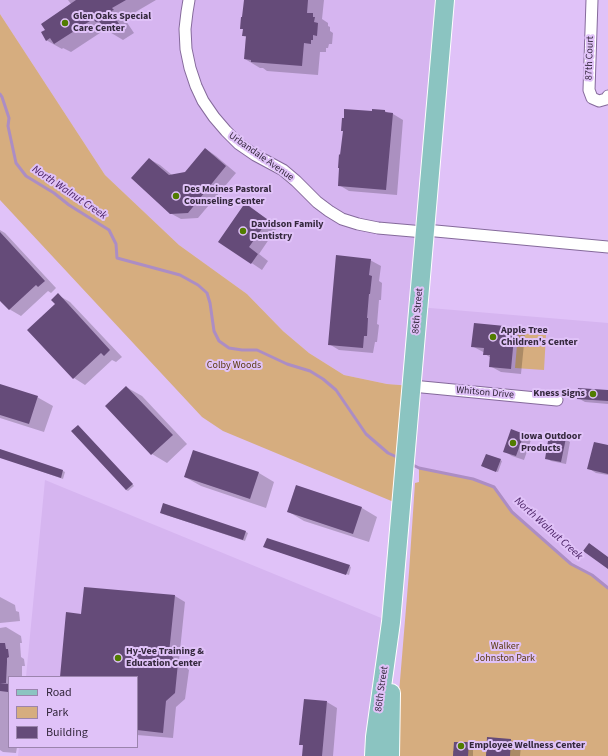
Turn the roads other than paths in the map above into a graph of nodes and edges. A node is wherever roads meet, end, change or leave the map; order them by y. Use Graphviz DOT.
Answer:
graph roads {
  1 [pos="189,0"];
  2 [pos="445,0"];
  3 [pos="592,0"];
  4 [pos="608,96"];
  5 [pos="425,231"];
  6 [pos="608,248"];
  7 [pos="412,386"];
  8 [pos="557,400"];
  9 [pos="391,622"];
  10 [pos="374,756"];
  11 [pos="390,756"];
  1 -- 5 [label="street, Urbandale Avenue"];
  2 -- 5 [label="main road, 86th Street"];
  3 -- 4 [label="street, 87th Court"];
  5 -- 6 [label="street, Urbandale Avenue"];
  5 -- 7 [label="main road, 86th Street"];
  7 -- 8 [label="street, Whitson Drive"];
  7 -- 9 [label="main road, 86th Street"];
  9 -- 10 [label="main road, 86th Street"];
  9 -- 11 [label="main road, 86th Street"];
}
